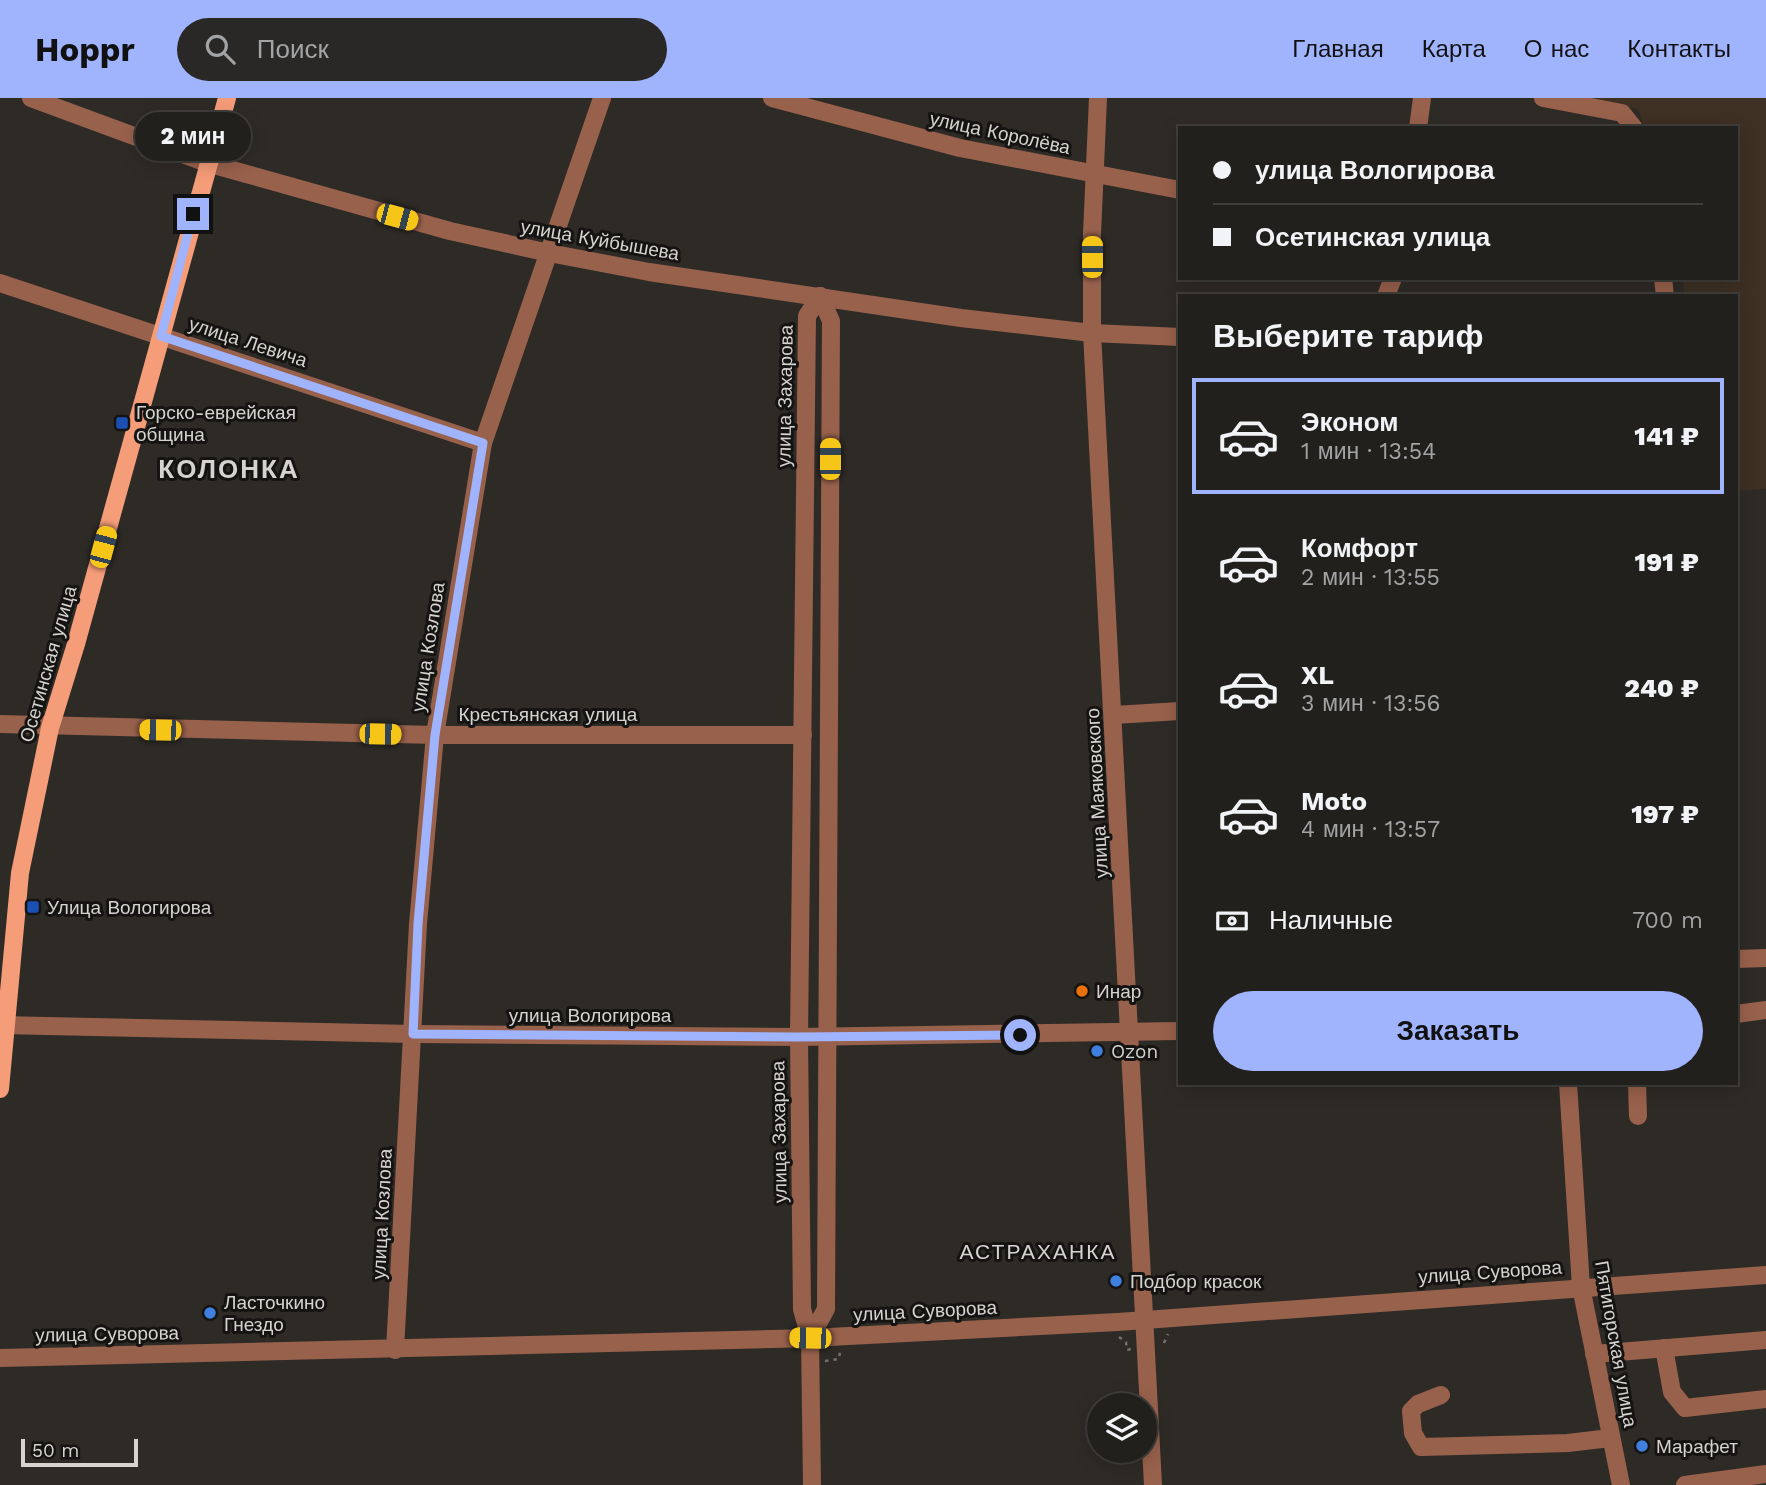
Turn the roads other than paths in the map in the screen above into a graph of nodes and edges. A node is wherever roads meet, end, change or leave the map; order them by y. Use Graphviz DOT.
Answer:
graph roads {
  1 [pos="31,98"];
  2 [pos="227,98"];
  3 [pos="602,98"];
  4 [pos="772,98"];
  5 [pos="1098,98"];
  6 [pos="1422,98"];
  7 [pos="1543,98"];
  8 [pos="1418,126"];
  9 [pos="1632,126"];
  10 [pos="207,163"];
  11 [pos="1094,174"];
  12 [pos="1178,190"];
  13 [pos="549,253"];
  14 [pos="0,283"];
  15 [pos="820,296"];
  16 [pos="1092,332"];
  17 [pos="161,336"];
  18 [pos="1178,337"];
  19 [pos="483,443"];
  20 [pos="1178,711"];
  21 [pos="1114,715"];
  22 [pos="0,724"];
  23 [pos="50,727"];
  24 [pos="435,735"];
  25 [pos="803,735"];
  26 [pos="1766,958"];
  27 [pos="1738,959"];
  28 [pos="1766,1010"];
  29 [pos="1738,1014"];
  30 [pos="3,1025"];
  31 [pos="1178,1031"];
  32 [pos="1130,1033"];
  33 [pos="413,1034"];
  34 [pos="799,1037"];
  35 [pos="826,1037"];
  36 [pos="1568,1085"];
  37 [pos="1637,1085"];
  38 [pos="0,1089"];
  39 [pos="1638,1116"];
  40 [pos="1766,1275"];
  41 [pos="1581,1287"];
  42 [pos="1144,1320"];
  43 [pos="810,1338"];
  44 [pos="1766,1340"];
  45 [pos="1664,1348"];
  46 [pos="395,1350"];
  47 [pos="1594,1354"];
  48 [pos="0,1358"];
  49 [pos="1441,1395"];
  50 [pos="1766,1399"];
  51 [pos="1610,1438"];
  52 [pos="1766,1474"];
  53 [pos="812,1485"];
  54 [pos="1153,1485"];
  55 [pos="1622,1485"];
  56 [pos="1685,1485"];
  1 -- 10 [label="street, улица Куйбышева"];
  2 -- 10 [label="main road, Осетинская улица"];
  3 -- 13 [label="street, улица Козлова"];
  4 -- 11 [label="street, улица Королёва"];
  5 -- 11 [label="street, улица Маяковского"];
  6 -- 8 [label="street"];
  7 -- 9 [label="street"];
  10 -- 13 [label="street, улица Куйбышева"];
  10 -- 17 [label="main road, Осетинская улица"];
  11 -- 12 [label="street, улица Королёва"];
  11 -- 16 [label="street, улица Маяковского"];
  13 -- 15 [label="street, улица Куйбышева"];
  13 -- 19 [label="street, улица Козлова"];
  14 -- 17 [label="street, улица Левича"];
  15 -- 16 [label="street, улица Куйбышева"];
  15 -- 25 [label="street, улица Захарова"];
  15 -- 35 [label="street, улица Захарова"];
  16 -- 18 [label="street, улица Куйбышева"];
  16 -- 21 [label="street, улица Маяковского"];
  17 -- 19 [label="street, улица Левича"];
  17 -- 23 [label="main road, Осетинская улица"];
  19 -- 24 [label="street, улица Козлова"];
  20 -- 21 [label="street"];
  21 -- 32 [label="street, улица Маяковского"];
  22 -- 23 [label="street, Крестьянская улица"];
  23 -- 24 [label="street, Крестьянская улица"];
  23 -- 30 [label="main road, Осетинская улица"];
  24 -- 25 [label="street, Крестьянская улица"];
  24 -- 33 [label="street, улица Козлова"];
  25 -- 34 [label="street, улица Захарова"];
  26 -- 27 [label="street"];
  28 -- 29 [label="street"];
  30 -- 33 [label="street, улица Вологирова"];
  30 -- 38 [label="main road, Осетинская улица"];
  31 -- 32 [label="street, улица Вологирова"];
  32 -- 35 [label="street, улица Вологирова"];
  32 -- 42 [label="street, улица Маяковского"];
  33 -- 34 [label="street, улица Вологирова"];
  33 -- 46 [label="street, улица Козлова"];
  34 -- 35 [label="street, улица Вологирова"];
  34 -- 43 [label="street, улица Захарова"];
  35 -- 43 [label="street, улица Захарова"];
  36 -- 41 [label="street, Пятигорская улица"];
  37 -- 39 [label="street"];
  40 -- 41 [label="street, улица Суворова"];
  41 -- 42 [label="street, улица Суворова"];
  41 -- 47 [label="street, Пятигорская улица"];
  42 -- 43 [label="street, улица Суворова"];
  42 -- 54 [label="street, улица Маяковского"];
  43 -- 46 [label="street, улица Суворова"];
  43 -- 53 [label="street, улица Захарова"];
  44 -- 45 [label="street"];
  45 -- 47 [label="street"];
  45 -- 50 [label="street"];
  46 -- 48 [label="street, улица Суворова"];
  47 -- 51 [label="street, Пятигорская улица"];
  49 -- 51 [label="street"];
  51 -- 55 [label="street, Пятигорская улица"];
  52 -- 56 [label="street"];
}
